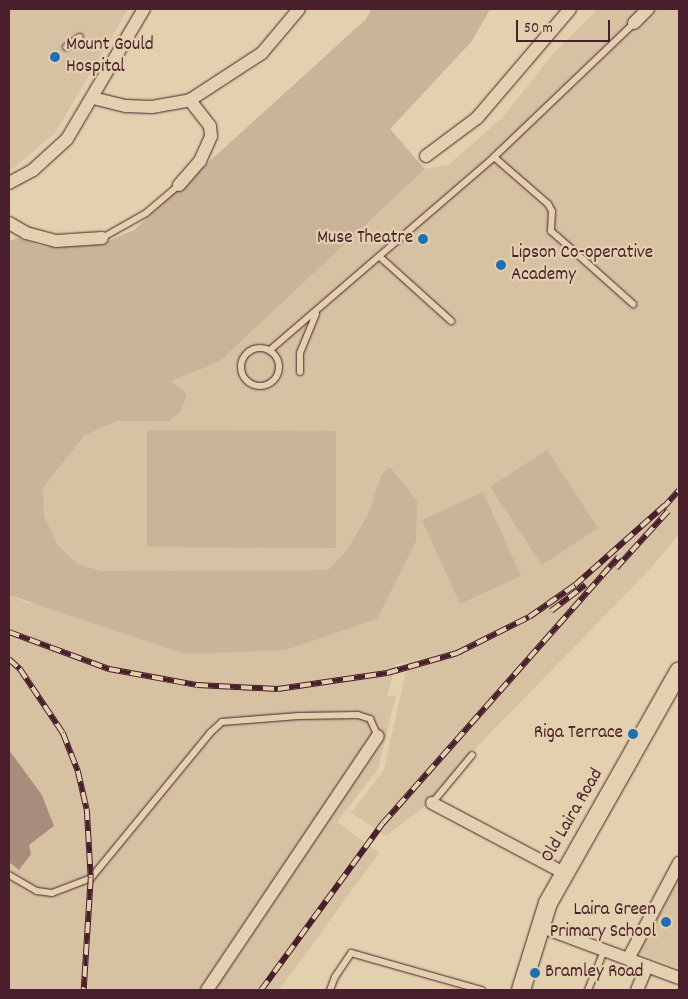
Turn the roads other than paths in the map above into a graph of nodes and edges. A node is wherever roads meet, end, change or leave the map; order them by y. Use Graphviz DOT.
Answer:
graph roads {
  1 [pos="144,9"];
  2 [pos="299,9"];
  3 [pos="570,9"];
  4 [pos="648,9"];
  5 [pos="634,23"];
  6 [pos="80,37"];
  7 [pos="66,47"];
  8 [pos="93,98"];
  9 [pos="190,100"];
  10 [pos="426,156"];
  11 [pos="494,157"];
  12 [pos="9,184"];
  13 [pos="179,185"];
  14 [pos="9,223"];
  15 [pos="102,238"];
  16 [pos="380,257"];
  17 [pos="633,304"];
  18 [pos="316,312"];
  19 [pos="451,321"];
  20 [pos="270,350"];
  21 [pos="300,372"];
  22 [pos="679,671"];
  23 [pos="378,736"];
  24 [pos="472,755"];
  25 [pos="432,803"];
  26 [pos="679,863"];
  27 [pos="564,872"];
  28 [pos="9,875"];
  29 [pos="539,926"];
  30 [pos="604,951"];
  31 [pos="628,959"];
  32 [pos="647,966"];
  33 [pos="679,978"];
  34 [pos="207,990"];
  35 [pos="330,990"];
  36 [pos="482,990"];
  37 [pos="521,990"];
  38 [pos="588,990"];
  39 [pos="637,990"];
  1 -- 8 [label="street"];
  2 -- 9 [label="street"];
  3 -- 10 [label="street"];
  4 -- 5 [label="street"];
  5 -- 11 [label="lane"];
  6 -- 7 [label="lane"];
  8 -- 9 [label="street"];
  8 -- 12 [label="street"];
  9 -- 13 [label="street"];
  11 -- 16 [label="lane"];
  11 -- 17 [label="lane"];
  13 -- 15 [label="lane"];
  14 -- 15 [label="street"];
  16 -- 18 [label="lane"];
  16 -- 19 [label="lane"];
  18 -- 20 [label="lane"];
  18 -- 21 [label="lane"];
  20 -- 20 [label="lane"];
  22 -- 27 [label="main road, Old Laira Road"];
  23 -- 28 [label="lane"];
  23 -- 34 [label="street"];
  24 -- 25 [label="lane"];
  25 -- 27 [label="street"];
  26 -- 31 [label="street"];
  27 -- 29 [label="main road, Old Laira Road"];
  29 -- 30 [label="street"];
  29 -- 37 [label="main road, Old Laira Road"];
  30 -- 31 [label="street"];
  30 -- 38 [label="lane"];
  31 -- 32 [label="street"];
  32 -- 33 [label="street"];
  32 -- 39 [label="street"];
  35 -- 36 [label="lane"];
}
